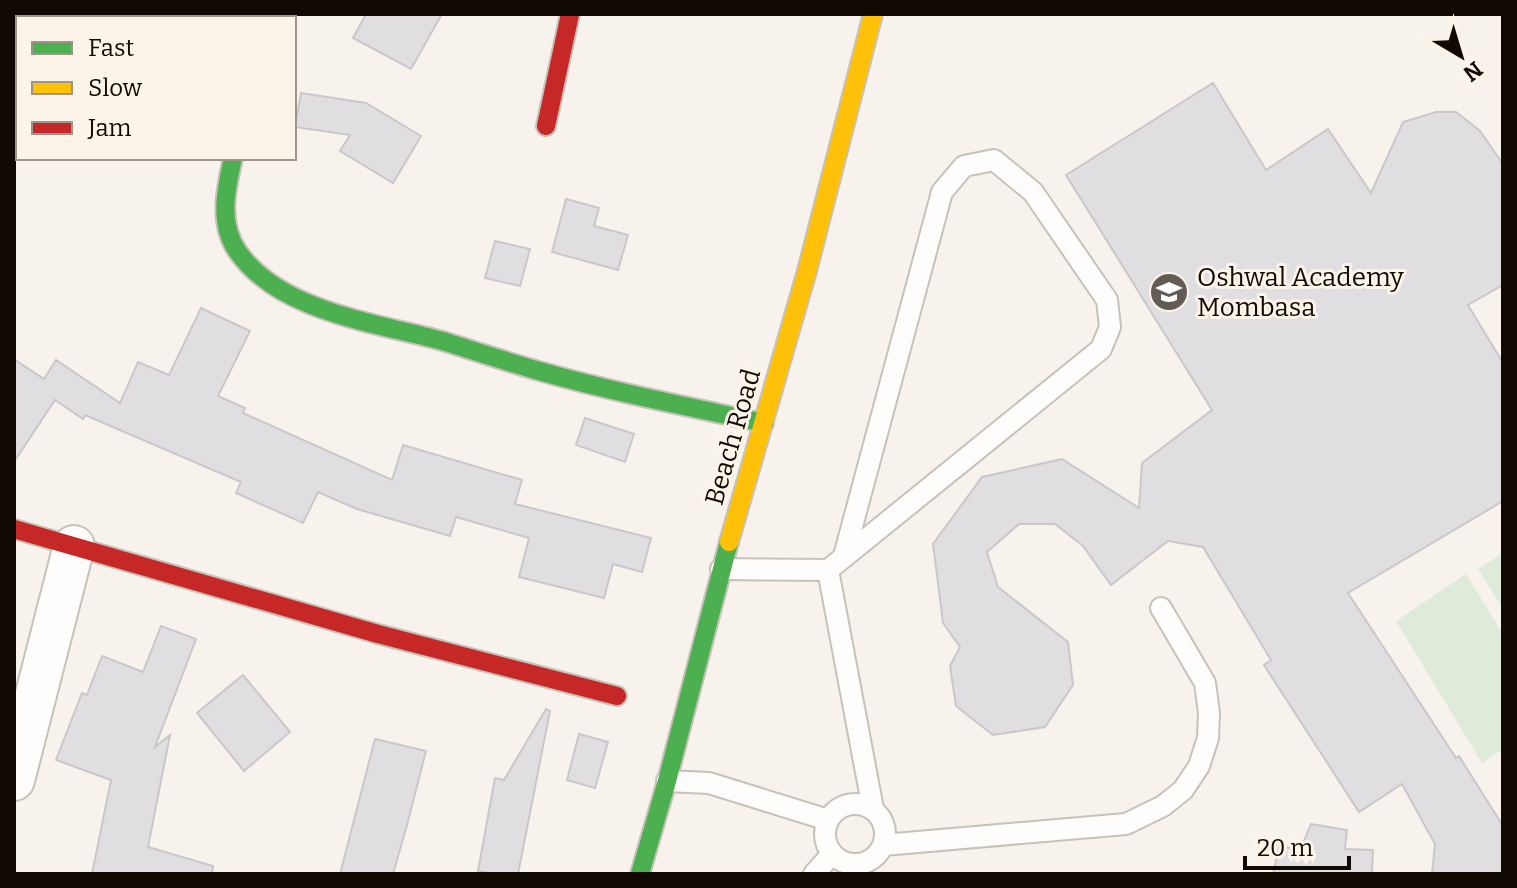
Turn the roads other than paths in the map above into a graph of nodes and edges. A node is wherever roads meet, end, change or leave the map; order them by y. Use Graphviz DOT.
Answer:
graph roads {
  1 [pos="570,14"];
  2 [pos="873,14"];
  3 [pos="546,126"];
  4 [pos="233,160"];
  5 [pos="764,423"];
  6 [pos="14,529"];
  7 [pos="74,546"];
  8 [pos="844,556"];
  9 [pos="721,569"];
  10 [pos="828,570"];
  11 [pos="1161,608"];
  12 [pos="617,696"];
  13 [pos="14,780"];
  14 [pos="667,781"];
  15 [pos="873,809"];
  16 [pos="828,820"];
  17 [pos="883,845"];
  18 [pos="832,854"];
  19 [pos="640,874"];
  20 [pos="814,874"];
  1 -- 3 [label="street"];
  2 -- 5 [label="street, Beach Road"];
  4 -- 5 [label="street"];
  5 -- 9 [label="street, Beach Road"];
  6 -- 7 [label="street"];
  7 -- 12 [label="street"];
  7 -- 13 [label="street"];
  8 -- 8 [label="lane"];
  8 -- 10 [label="lane"];
  9 -- 10 [label="lane"];
  9 -- 14 [label="street, Beach Road"];
  10 -- 15 [label="lane"];
  11 -- 17 [label="lane"];
  14 -- 16 [label="lane"];
  14 -- 19 [label="street, Beach Road"];
  15 -- 16 [label="lane"];
  15 -- 17 [label="lane"];
  16 -- 18 [label="lane"];
  17 -- 18 [label="lane"];
  18 -- 20 [label="lane"];
}
